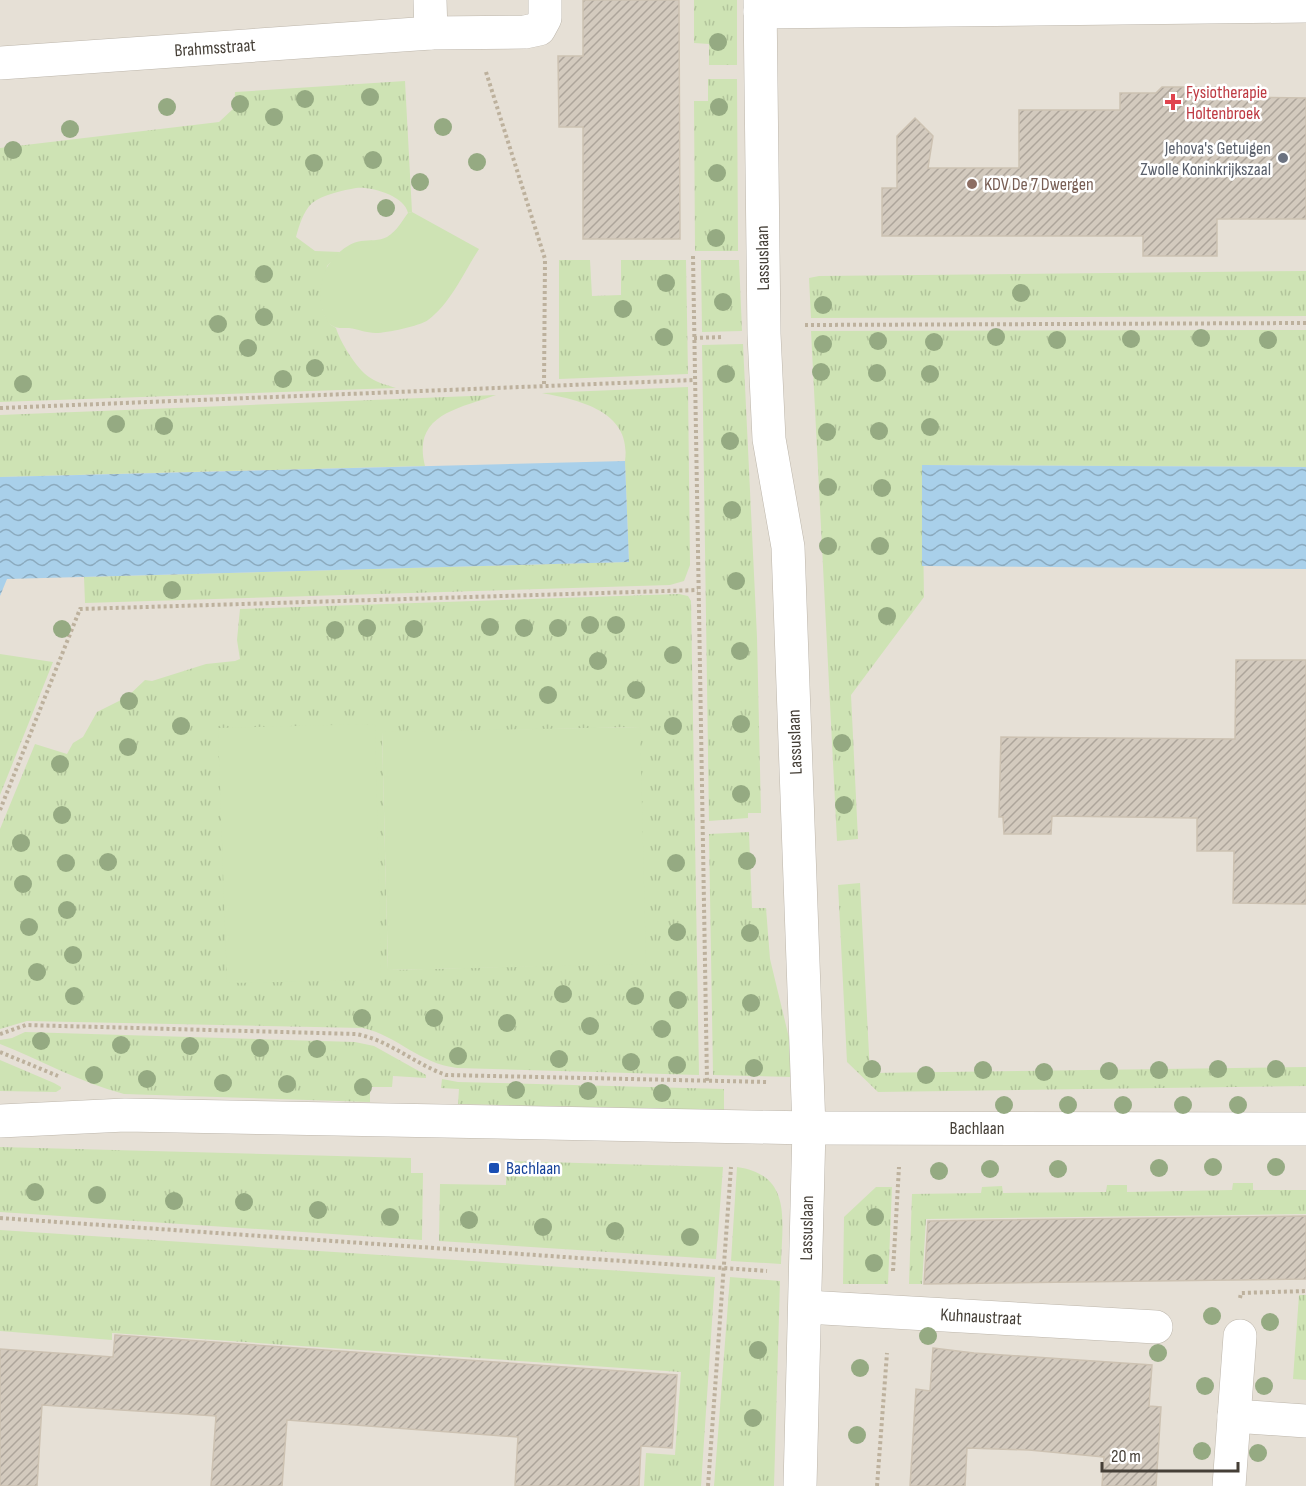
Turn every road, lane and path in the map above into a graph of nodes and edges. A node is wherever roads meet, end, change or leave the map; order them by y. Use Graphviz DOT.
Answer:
graph roads {
  1 [pos="430,0"];
  2 [pos="545,0"];
  3 [pos="1138,3"];
  4 [pos="760,6"];
  5 [pos="1306,6"];
  6 [pos="431,33"];
  7 [pos="474,33"];
  8 [pos="0,63"];
  9 [pos="693,256"];
  10 [pos="1306,323"];
  11 [pos="764,334"];
  12 [pos="694,338"];
  13 [pos="695,380"];
  14 [pos="544,386"];
  15 [pos="0,408"];
  16 [pos="698,590"];
  17 [pos="0,810"];
  18 [pos="0,1034"];
  19 [pos="707,1081"];
  20 [pos="808,1082"];
  21 [pos="0,1121"];
  22 [pos="734,1126"];
  23 [pos="809,1128"];
  24 [pos="1306,1129"];
  25 [pos="0,1218"];
  26 [pos="723,1267"];
  27 [pos="806,1274"];
  28 [pos="806,1307"];
  29 [pos="1156,1327"];
  30 [pos="1240,1336"];
  31 [pos="1234,1416"];
  32 [pos="1306,1421"];
  33 [pos="708,1486"];
  34 [pos="800,1486"];
  35 [pos="1230,1486"];
  1 -- 6 [label="street"];
  2 -- 7 [label="street, Brahmsstraat"];
  3 -- 4 [label="street"];
  3 -- 5 [label="street"];
  4 -- 11 [label="street, Lassuslaan"];
  6 -- 7 [label="street, Brahmsstraat"];
  6 -- 8 [label="street, Brahmsstraat"];
  7 -- 14 [label="path"];
  9 -- 12 [label="path"];
  10 -- 11 [label="path"];
  11 -- 12 [label="path"];
  11 -- 20 [label="street, Lassuslaan"];
  12 -- 13 [label="path"];
  13 -- 14 [label="path"];
  13 -- 16 [label="path"];
  14 -- 15 [label="path"];
  16 -- 17 [label="path"];
  16 -- 19 [label="path"];
  18 -- 19 [label="path"];
  19 -- 20 [label="path"];
  20 -- 23 [label="street, Lassuslaan"];
  21 -- 22 [label="street, Bachlaan"];
  22 -- 23 [label="street, Bachlaan"];
  22 -- 26 [label="path"];
  23 -- 24 [label="street, Bachlaan"];
  23 -- 27 [label="street, Lassuslaan"];
  25 -- 26 [label="path"];
  26 -- 27 [label="path"];
  26 -- 33 [label="path"];
  27 -- 28 [label="street, Lassuslaan"];
  28 -- 29 [label="street, Kuhnaustraat"];
  28 -- 34 [label="street, Lassuslaan"];
  30 -- 31 [label="street"];
  31 -- 32 [label="street"];
  31 -- 35 [label="street"];
}
